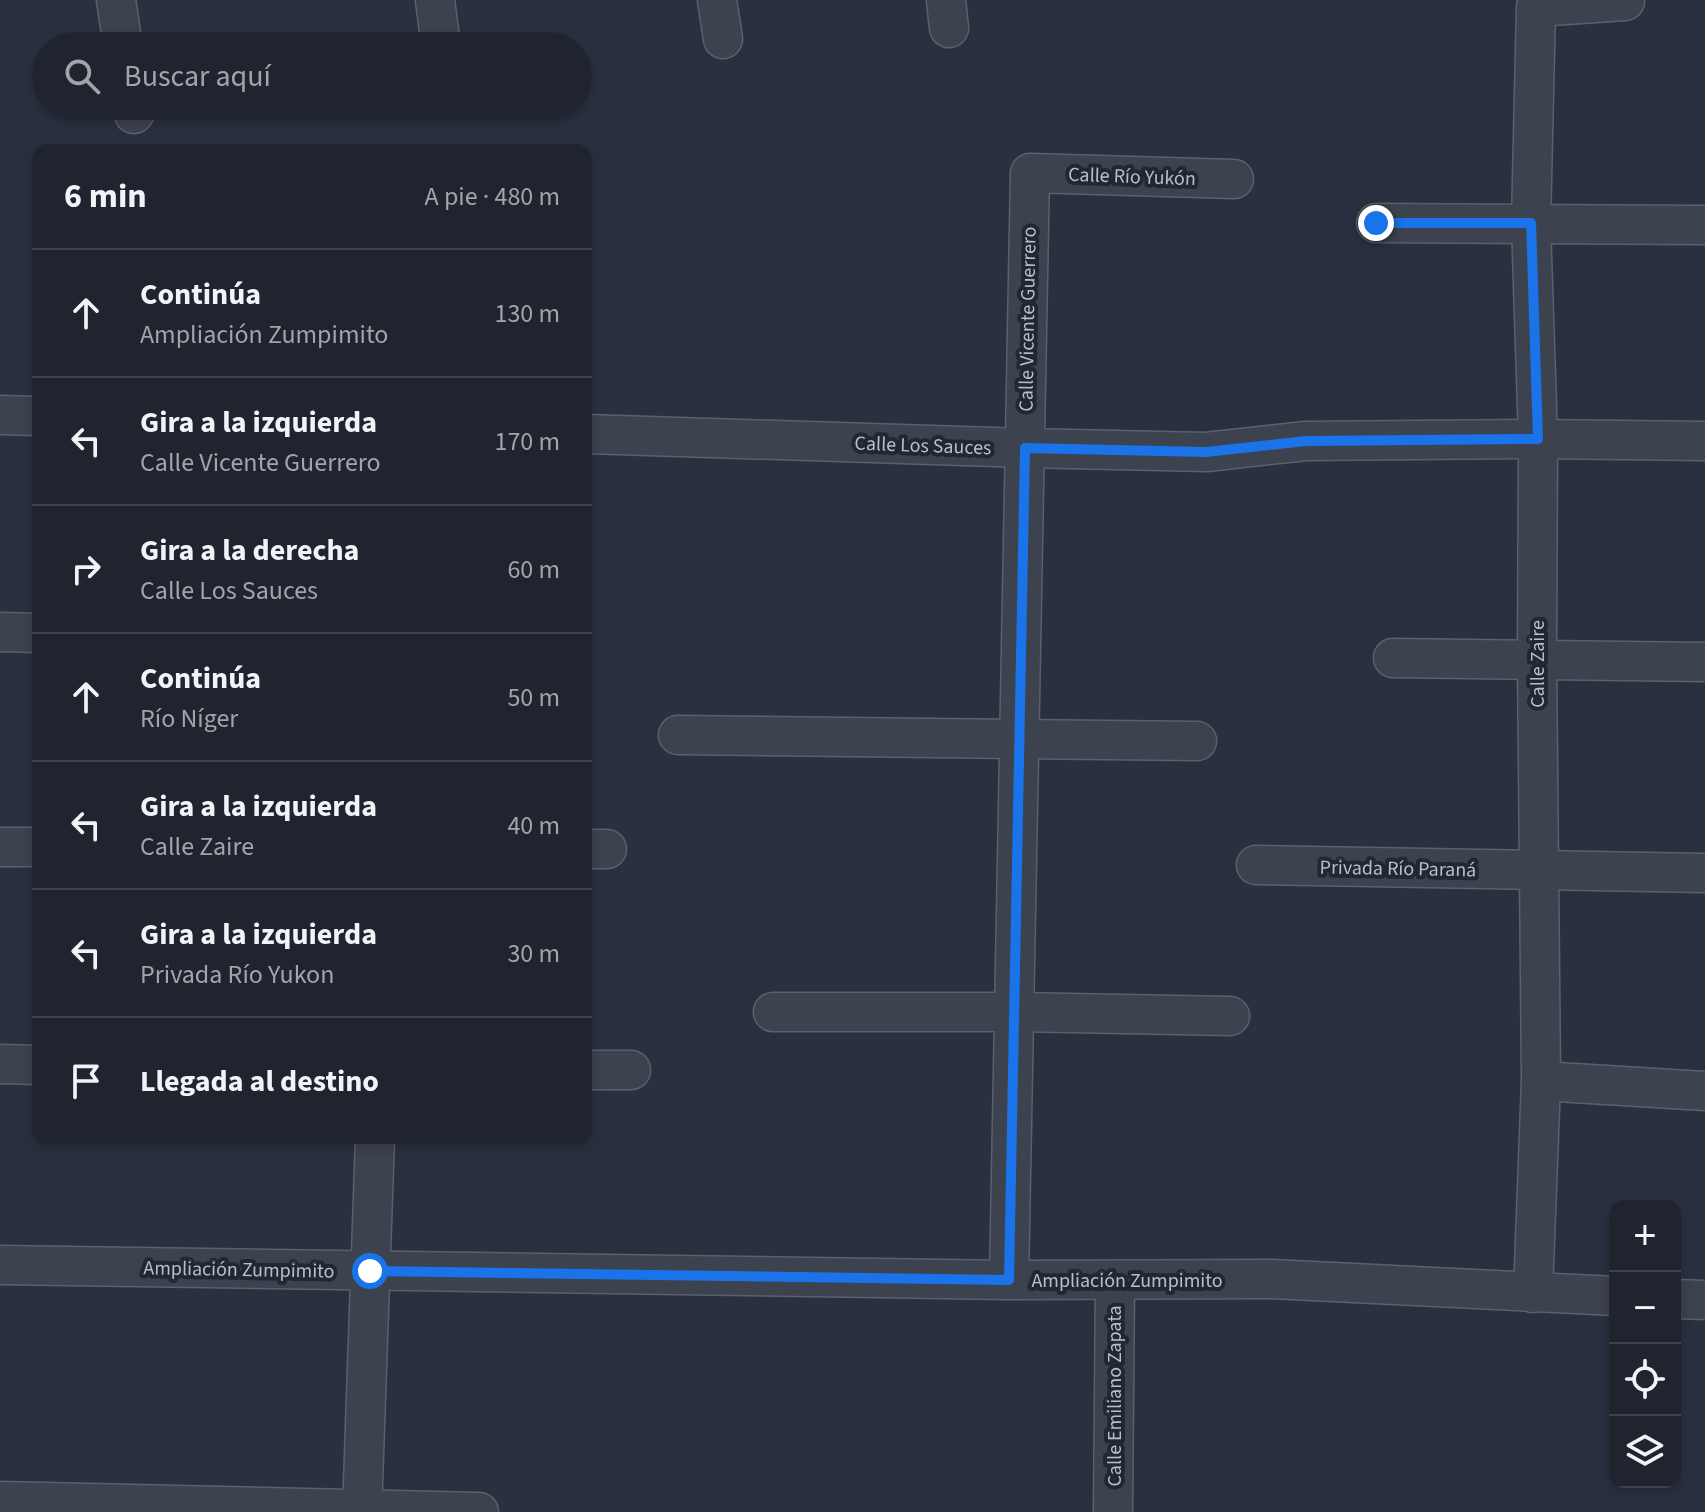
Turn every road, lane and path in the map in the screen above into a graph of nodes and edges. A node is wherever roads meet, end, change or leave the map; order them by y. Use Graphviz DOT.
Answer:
graph roads {
  1 [pos="116,0"];
  2 [pos="435,0"];
  3 [pos="717,0"];
  4 [pos="1625,1"];
  5 [pos="121,32"];
  6 [pos="439,32"];
  7 [pos="723,39"];
  8 [pos="1030,173"];
  9 [pos="1234,179"];
  10 [pos="1376,223"];
  11 [pos="1531,223"];
  12 [pos="1705,225"];
  13 [pos="0,415"];
  14 [pos="32,416"];
  15 [pos="592,434"];
  16 [pos="1538,439"];
  17 [pos="1705,441"];
  18 [pos="1025,448"];
  19 [pos="0,632"];
  20 [pos="32,633"];
  21 [pos="1393,658"];
  22 [pos="1537,661"];
  23 [pos="1705,662"];
  24 [pos="678,735"];
  25 [pos="1020,739"];
  26 [pos="1197,741"];
  27 [pos="0,847"];
  28 [pos="32,847"];
  29 [pos="1256,865"];
  30 [pos="1540,870"];
  31 [pos="1705,873"];
  32 [pos="773,1012"];
  33 [pos="1015,1012"];
  34 [pos="1230,1016"];
  35 [pos="0,1064"];
  36 [pos="32,1065"];
  37 [pos="592,1070"];
  38 [pos="631,1070"];
  39 [pos="1541,1081"];
  40 [pos="1705,1091"];
  41 [pos="375,1144"];
  42 [pos="0,1265"];
  43 [pos="370,1271"];
  44 [pos="1009,1280"];
  45 [pos="1115,1280"];
  46 [pos="1533,1293"];
  47 [pos="1609,1296"];
  48 [pos="1681,1299"];
  49 [pos="1705,1300"];
  50 [pos="0,1501"];
  51 [pos="362,1511"];
  52 [pos="479,1512"];
  53 [pos="1113,1512"];
  1 -- 5 [label="street"];
  2 -- 6 [label="street"];
  3 -- 7 [label="street"];
  4 -- 11 [label="street, Calle Zaire"];
  8 -- 9 [label="street, Calle Río Yukón"];
  8 -- 18 [label="street, Calle Vicente Guerrero"];
  10 -- 11 [label="street"];
  11 -- 12 [label="street"];
  11 -- 16 [label="street, Calle Zaire"];
  13 -- 14 [label="street"];
  15 -- 18 [label="street, Calle Los Sauces"];
  16 -- 17 [label="street, Calle Los Sauces"];
  16 -- 18 [label="street, Calle Los Sauces"];
  16 -- 22 [label="street, Calle Zaire"];
  18 -- 25 [label="street, Calle Vicente Guerrero"];
  19 -- 20 [label="street"];
  21 -- 22 [label="street"];
  22 -- 23 [label="street"];
  22 -- 30 [label="street, Calle Zaire"];
  24 -- 25 [label="street"];
  25 -- 26 [label="street"];
  25 -- 33 [label="street, Calle Vicente Guerrero"];
  27 -- 28 [label="street"];
  29 -- 30 [label="street, Privada Río Paraná"];
  30 -- 31 [label="street, Privada Río Paraná"];
  30 -- 39 [label="street, Calle Zaire"];
  32 -- 33 [label="street"];
  33 -- 34 [label="street"];
  33 -- 44 [label="street, Calle Vicente Guerrero"];
  35 -- 36 [label="street"];
  37 -- 38 [label="street"];
  39 -- 40 [label="street"];
  39 -- 46 [label="street, Calle Zaire"];
  41 -- 43 [label="street"];
  42 -- 43 [label="street, Ampliación Zumpimito"];
  43 -- 44 [label="street, Ampliación Zumpimito"];
  43 -- 51 [label="street"];
  44 -- 45 [label="street, Ampliación Zumpimito"];
  45 -- 46 [label="street, Ampliación Zumpimito"];
  45 -- 53 [label="street, Calle Emiliano Zapata"];
  46 -- 47 [label="street, Ampliación Zumpimito"];
  48 -- 49 [label="street"];
  50 -- 51 [label="street"];
  51 -- 52 [label="street"];
}
